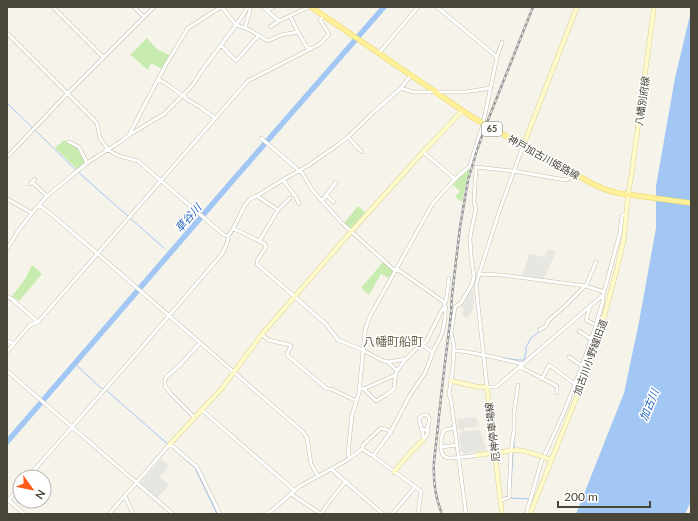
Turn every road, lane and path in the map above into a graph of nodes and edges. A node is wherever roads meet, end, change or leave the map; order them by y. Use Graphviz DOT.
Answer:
graph roads {
  1 [pos="53,7"];
  2 [pos="134,7"];
  3 [pos="154,7"];
  4 [pos="221,7"];
  5 [pos="249,7"];
  6 [pos="263,7"];
  7 [pos="274,7"];
  8 [pos="310,7"];
  9 [pos="418,7"];
  10 [pos="437,7"];
  11 [pos="577,7"];
  12 [pos="654,7"];
  13 [pos="268,10"];
  14 [pos="324,15"];
  15 [pos="290,16"];
  16 [pos="144,17"];
  17 [pos="279,21"];
  18 [pos="236,25"];
  19 [pos="270,27"];
  20 [pos="244,28"];
  21 [pos="298,32"];
  22 [pos="7,33"];
  23 [pos="258,36"];
  24 [pos="502,42"];
  25 [pos="221,45"];
  26 [pos="310,49"];
  27 [pos="379,53"];
  28 [pos="104,57"];
  29 [pos="497,57"];
  30 [pos="411,75"];
  31 [pos="158,80"];
  32 [pos="401,88"];
  33 [pos="490,88"];
  34 [pos="435,92"];
  35 [pos="68,93"];
  36 [pos="183,95"];
  37 [pos="462,111"];
  38 [pos="215,118"];
  39 [pos="482,124"];
  40 [pos="129,135"];
  41 [pos="348,137"];
  42 [pos="261,138"];
  43 [pos="70,142"];
  44 [pos="523,146"];
  45 [pos="108,150"];
  46 [pos="362,152"];
  47 [pos="423,152"];
  48 [pos="7,157"];
  49 [pos="87,163"];
  50 [pos="300,171"];
  51 [pos="513,171"];
  52 [pos="573,172"];
  53 [pos="455,179"];
  54 [pos="283,180"];
  55 [pos="161,181"];
  56 [pos="32,182"];
  57 [pos="336,182"];
  58 [pos="326,195"];
  59 [pos="630,195"];
  60 [pos="48,196"];
  61 [pos="257,196"];
  62 [pos="7,199"];
  63 [pos="287,199"];
  64 [pos="322,201"];
  65 [pos="334,202"];
  66 [pos="691,203"];
  67 [pos="299,204"];
  68 [pos="39,205"];
  69 [pos="278,210"];
  70 [pos="32,213"];
  71 [pos="626,213"];
  72 [pos="233,229"];
  73 [pos="351,232"];
  74 [pos="228,236"];
  75 [pos="260,240"];
  76 [pos="7,249"];
  77 [pos="98,254"];
  78 [pos="596,262"];
  79 [pos="396,270"];
  80 [pos="477,276"];
  81 [pos="449,278"];
  82 [pos="586,286"];
  83 [pos="603,294"];
  84 [pos="7,296"];
  85 [pos="295,297"];
  86 [pos="445,306"];
  87 [pos="590,306"];
  88 [pos="169,316"];
  89 [pos="437,320"];
  90 [pos="38,322"];
  91 [pos="444,322"];
  92 [pos="596,325"];
  93 [pos="539,330"];
  94 [pos="579,331"];
  95 [pos="262,334"];
  96 [pos="591,339"];
  97 [pos="7,341"];
  98 [pos="200,343"];
  99 [pos="14,344"];
  100 [pos="421,344"];
  101 [pos="363,350"];
  102 [pos="454,351"];
  103 [pos="7,352"];
  104 [pos="432,352"];
  105 [pos="484,355"];
  106 [pos="568,357"];
  107 [pos="406,359"];
  108 [pos="388,362"];
  109 [pos="522,365"];
  110 [pos="582,366"];
  111 [pos="396,370"];
  112 [pos="7,371"];
  113 [pos="234,373"];
  114 [pos="394,375"];
  115 [pos="542,379"];
  116 [pos="451,381"];
  117 [pos="575,384"];
  118 [pos="518,385"];
  119 [pos="487,387"];
  120 [pos="360,388"];
  121 [pos="364,389"];
  122 [pos="557,393"];
  123 [pos="357,401"];
  124 [pos="202,410"];
  125 [pos="195,418"];
  126 [pos="72,427"];
  127 [pos="428,427"];
  128 [pos="454,428"];
  129 [pos="422,429"];
  130 [pos="391,432"];
  131 [pos="423,440"];
  132 [pos="170,444"];
  133 [pos="457,445"];
  134 [pos="441,447"];
  135 [pos="362,449"];
  136 [pos="511,451"];
  137 [pos="495,453"];
  138 [pos="545,454"];
  139 [pos="477,455"];
  140 [pos="373,456"];
  141 [pos="350,458"];
  142 [pos="459,458"];
  143 [pos="542,460"];
  144 [pos="551,460"];
  145 [pos="35,469"];
  146 [pos="331,470"];
  147 [pos="394,472"];
  148 [pos="318,476"];
  149 [pos="346,481"];
  150 [pos="137,482"];
  151 [pos="415,487"];
  152 [pos="294,490"];
  153 [pos="291,494"];
  154 [pos="125,496"];
  155 [pos="8,501"];
  156 [pos="500,501"];
  157 [pos="24,514"];
  158 [pos="109,514"];
  159 [pos="133,514"];
  160 [pos="174,514"];
  161 [pos="220,514"];
  162 [pos="265,514"];
  163 [pos="321,514"];
  164 [pos="383,514"];
  165 [pos="392,514"];
  166 [pos="418,514"];
  167 [pos="466,514"];
  168 [pos="502,514"];
  169 [pos="526,514"];
  170 [pos="530,514"];
  1 -- 28 [label="street"];
  2 -- 16 [label="street"];
  3 -- 16 [label="street"];
  4 -- 18 [label="street"];
  4 -- 31 [label="street"];
  5 -- 18 [label="street"];
  5 -- 20 [label="street"];
  6 -- 13 [label="street"];
  7 -- 13 [label="street"];
  8 -- 14 [label="main road, 神戸加古川姫路線 / 65"];
  8 -- 15 [label="street"];
  9 -- 27 [label="street"];
  10 -- 29 [label="street"];
  11 -- 44 [label="street"];
  12 -- 59 [label="street, 八幡別府線"];
  13 -- 17 [label="street"];
  14 -- 26 [label="street"];
  14 -- 27 [label="main road, 神戸加古川姫路線 / 65"];
  15 -- 17 [label="street"];
  15 -- 21 [label="street"];
  16 -- 28 [label="street"];
  17 -- 19 [label="street"];
  18 -- 20 [label="street"];
  18 -- 25 [label="street"];
  20 -- 23 [label="street"];
  21 -- 23 [label="street"];
  21 -- 26 [label="street"];
  22 -- 35 [label="street"];
  23 -- 25 [label="street"];
  24 -- 29 [label="street"];
  25 -- 36 [label="street"];
  26 -- 38 [label="street"];
  27 -- 30 [label="main road, 神戸加古川姫路線 / 65"];
  28 -- 35 [label="street"];
  29 -- 33 [label="street"];
  30 -- 32 [label="street"];
  30 -- 34 [label="main road, 神戸加古川姫路線 / 65"];
  31 -- 36 [label="street"];
  31 -- 40 [label="street"];
  32 -- 34 [label="street"];
  32 -- 41 [label="street"];
  33 -- 34 [label="street"];
  33 -- 39 [label="street"];
  34 -- 37 [label="main road, 神戸加古川姫路線 / 65"];
  35 -- 45 [label="street"];
  35 -- 48 [label="street"];
  36 -- 38 [label="street"];
  36 -- 40 [label="street"];
  37 -- 39 [label="main road, 神戸加古川姫路線 / 65"];
  37 -- 47 [label="street"];
  38 -- 55 [label="street"];
  39 -- 44 [label="main road, 神戸加古川姫路線 / 65"];
  39 -- 53 [label="street"];
  40 -- 45 [label="street"];
  41 -- 46 [label="street"];
  41 -- 50 [label="street"];
  42 -- 50 [label="street"];
  43 -- 49 [label="street"];
  44 -- 51 [label="street"];
  44 -- 52 [label="main road, 神戸加古川姫路線 / 65"];
  45 -- 49 [label="street"];
  45 -- 55 [label="street"];
  47 -- 53 [label="street"];
  47 -- 73 [label="street"];
  49 -- 60 [label="street"];
  50 -- 54 [label="street"];
  50 -- 64 [label="street"];
  51 -- 52 [label="street"];
  51 -- 80 [label="street"];
  51 -- 80 [label="street"];
  52 -- 59 [label="main road, 神戸加古川姫路線 / 65"];
  53 -- 79 [label="street"];
  54 -- 61 [label="street"];
  54 -- 67 [label="street"];
  55 -- 74 [label="street"];
  55 -- 77 [label="street"];
  56 -- 60 [label="street"];
  57 -- 58 [label="street"];
  58 -- 64 [label="street"];
  58 -- 65 [label="street"];
  59 -- 66 [label="main road, 神戸加古川姫路線 / 65"];
  59 -- 71 [label="street, 加古川小野線旧道"];
  60 -- 68 [label="street"];
  61 -- 69 [label="street"];
  61 -- 72 [label="street"];
  62 -- 70 [label="street"];
  63 -- 69 [label="street"];
  64 -- 73 [label="street"];
  68 -- 70 [label="street"];
  68 -- 77 [label="street"];
  69 -- 75 [label="street"];
  70 -- 76 [label="street"];
  71 -- 83 [label="street"];
  71 -- 144 [label="street, 加古川小野線旧道"];
  72 -- 74 [label="street"];
  72 -- 75 [label="street"];
  73 -- 79 [label="street"];
  73 -- 85 [label="street"];
  74 -- 88 [label="street"];
  75 -- 85 [label="street"];
  77 -- 88 [label="street"];
  77 -- 90 [label="street"];
  78 -- 82 [label="street"];
  79 -- 86 [label="street"];
  79 -- 101 [label="street"];
  80 -- 82 [label="street"];
  80 -- 102 [label="street"];
  80 -- 105 [label="street"];
  81 -- 86 [label="street"];
  82 -- 83 [label="street"];
  82 -- 93 [label="street"];
  83 -- 87 [label="street"];
  83 -- 92 [label="street"];
  84 -- 90 [label="street"];
  85 -- 95 [label="street"];
  85 -- 101 [label="street"];
  86 -- 89 [label="street"];
  86 -- 91 [label="street"];
  87 -- 92 [label="street"];
  87 -- 109 [label="street"];
  88 -- 98 [label="street"];
  88 -- 126 [label="street"];
  89 -- 91 [label="street"];
  89 -- 100 [label="street"];
  90 -- 99 [label="street"];
  91 -- 104 [label="street"];
  92 -- 96 [label="street"];
  94 -- 96 [label="street"];
  95 -- 113 [label="street"];
  95 -- 123 [label="street"];
  96 -- 110 [label="street"];
  97 -- 99 [label="street"];
  98 -- 113 [label="street"];
  98 -- 125 [label="street"];
  99 -- 103 [label="street"];
  100 -- 104 [label="street"];
  100 -- 107 [label="street"];
  101 -- 108 [label="street"];
  101 -- 120 [label="street"];
  102 -- 105 [label="street"];
  102 -- 116 [label="street"];
  104 -- 130 [label="street"];
  105 -- 109 [label="street"];
  105 -- 119 [label="street"];
  106 -- 110 [label="street"];
  107 -- 108 [label="street"];
  107 -- 111 [label="street"];
  108 -- 111 [label="street"];
  109 -- 115 [label="street"];
  109 -- 119 [label="street"];
  110 -- 117 [label="street"];
  111 -- 114 [label="street"];
  112 -- 126 [label="street"];
  113 -- 124 [label="street"];
  113 -- 148 [label="street"];
  114 -- 121 [label="street"];
  114 -- 121 [label="street"];
  115 -- 117 [label="street"];
  115 -- 122 [label="street"];
  116 -- 119 [label="street, 厄神停車場線"];
  116 -- 128 [label="street"];
  117 -- 138 [label="street"];
  118 -- 136 [label="street"];
  119 -- 137 [label="street, 厄神停車場線"];
  120 -- 121 [label="street"];
  120 -- 123 [label="street"];
  123 -- 141 [label="street"];
  124 -- 125 [label="street"];
  124 -- 152 [label="street"];
  125 -- 132 [label="street"];
  126 -- 145 [label="street"];
  126 -- 150 [label="street"];
  127 -- 129 [label="street"];
  127 -- 129 [label="street"];
  127 -- 131 [label="street"];
  128 -- 133 [label="street"];
  128 -- 134 [label="street"];
  129 -- 131 [label="street"];
  130 -- 135 [label="street"];
  130 -- 140 [label="street"];
  131 -- 147 [label="street"];
  132 -- 150 [label="street"];
  132 -- 161 [label="street"];
  133 -- 134 [label="street"];
  133 -- 142 [label="street"];
  134 -- 142 [label="street"];
  135 -- 140 [label="street"];
  135 -- 141 [label="street"];
  136 -- 137 [label="street"];
  136 -- 144 [label="street"];
  136 -- 156 [label="street"];
  137 -- 139 [label="street"];
  137 -- 156 [label="street, 厄神停車場線"];
  139 -- 142 [label="street"];
  140 -- 147 [label="street"];
  141 -- 146 [label="street"];
  142 -- 167 [label="street"];
  143 -- 169 [label="street"];
  144 -- 170 [label="street, 加古川小野線旧道"];
  146 -- 148 [label="street"];
  146 -- 149 [label="street"];
  147 -- 151 [label="street"];
  148 -- 152 [label="street"];
  149 -- 163 [label="street"];
  149 -- 164 [label="street"];
  150 -- 154 [label="street"];
  150 -- 160 [label="street"];
  151 -- 165 [label="street"];
  151 -- 166 [label="street"];
  152 -- 153 [label="street"];
  153 -- 162 [label="street"];
  153 -- 163 [label="street"];
  154 -- 158 [label="street"];
  154 -- 159 [label="street"];
  155 -- 157 [label="street"];
  156 -- 168 [label="street, 厄神停車場線"];
}
